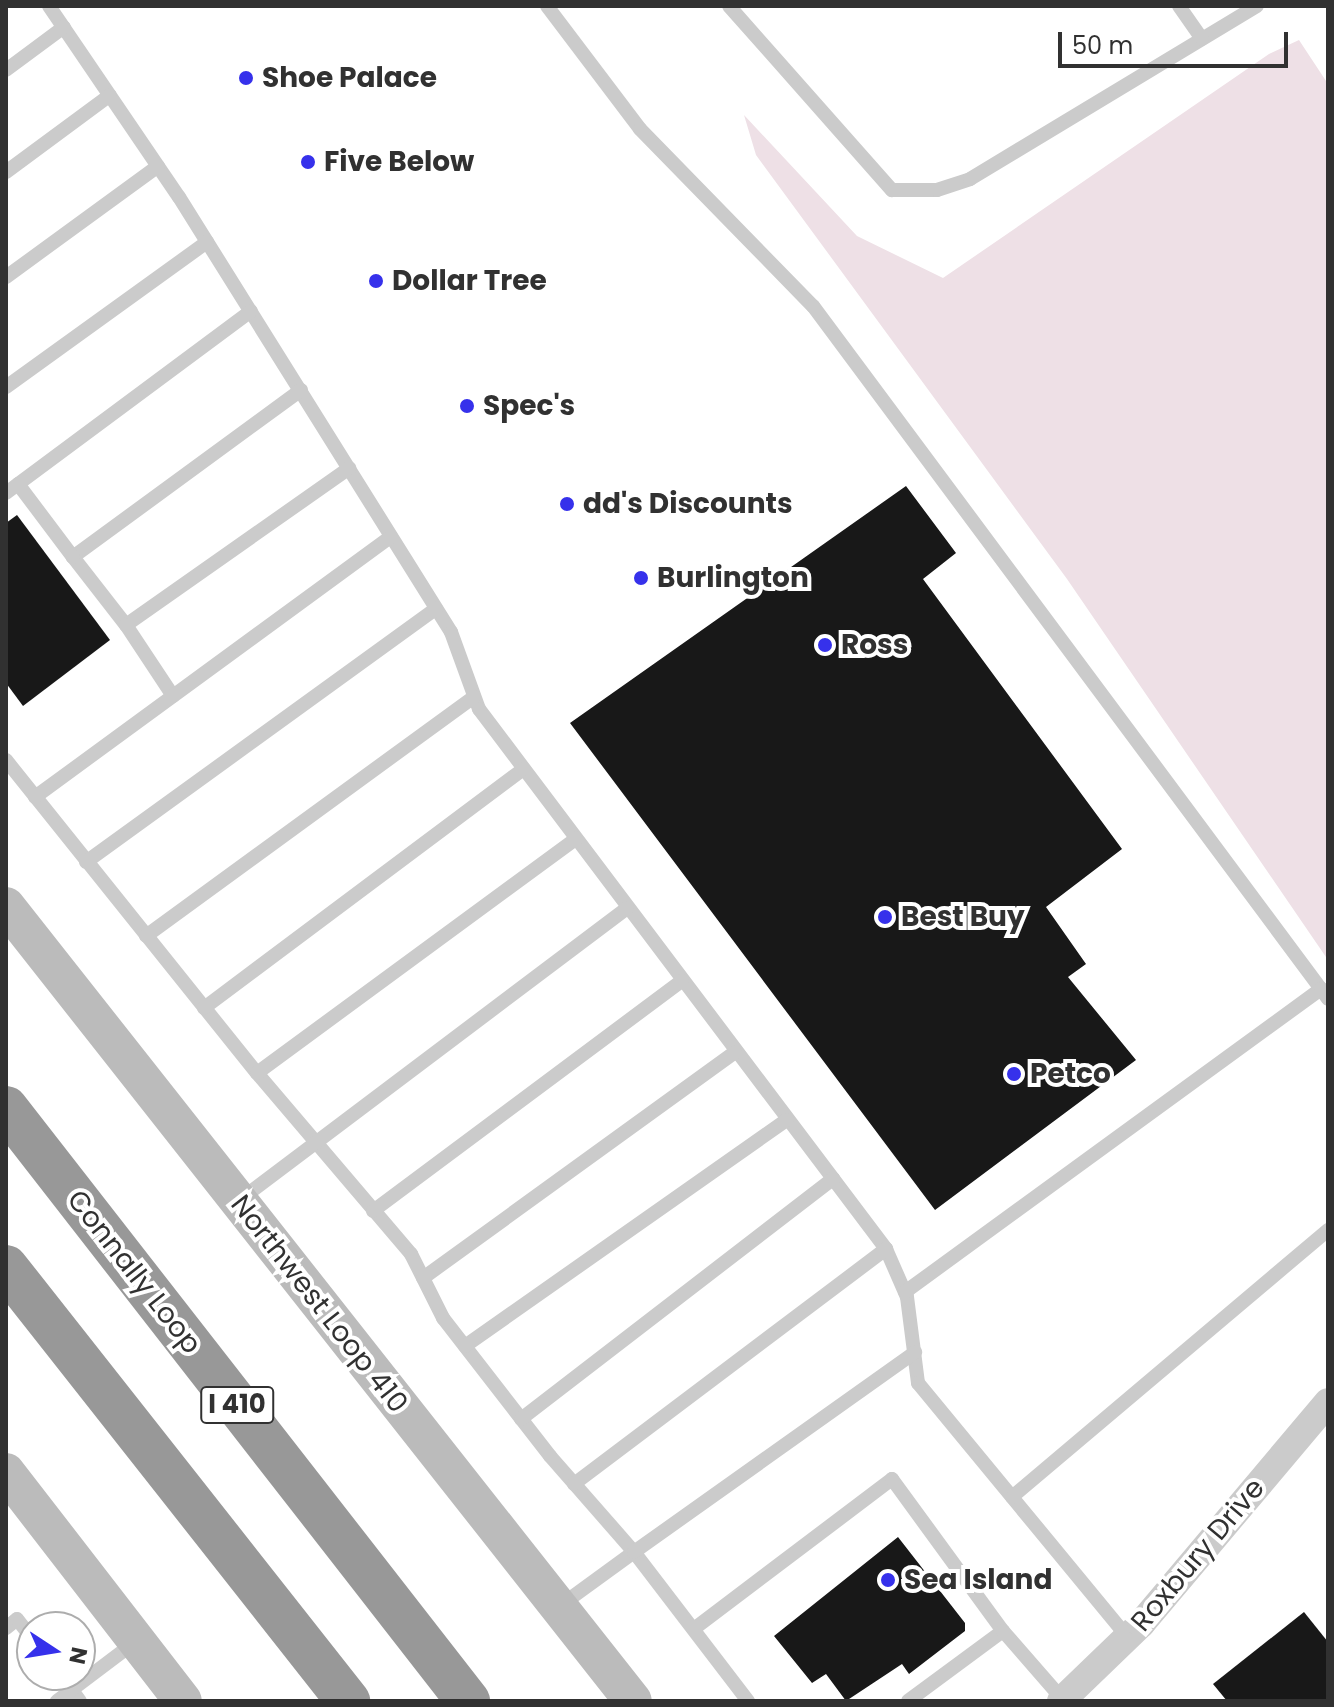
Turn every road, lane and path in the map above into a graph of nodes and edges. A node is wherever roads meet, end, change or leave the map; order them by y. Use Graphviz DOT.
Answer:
graph roads {
  1 [pos="49,6"];
  2 [pos="547,6"];
  3 [pos="729,6"];
  4 [pos="1179,6"];
  5 [pos="1257,6"];
  6 [pos="64,27"];
  7 [pos="1202,39"];
  8 [pos="6,70"];
  9 [pos="110,95"];
  10 [pos="158,166"];
  11 [pos="6,172"];
  12 [pos="207,242"];
  13 [pos="6,277"];
  14 [pos="251,311"];
  15 [pos="6,387"];
  16 [pos="301,390"];
  17 [pos="349,468"];
  18 [pos="12,489"];
  19 [pos="391,536"];
  20 [pos="73,557"];
  21 [pos="436,609"];
  22 [pos="126,625"];
  23 [pos="173,696"];
  24 [pos="474,697"];
  25 [pos="6,760"];
  26 [pos="524,769"];
  27 [pos="35,797"];
  28 [pos="576,839"];
  29 [pos="86,862"];
  30 [pos="6,906"];
  31 [pos="627,908"];
  32 [pos="146,936"];
  33 [pos="682,981"];
  34 [pos="1324,994"];
  35 [pos="204,1008"];
  36 [pos="735,1052"];
  37 [pos="257,1073"];
  38 [pos="6,1108"];
  39 [pos="787,1120"];
  40 [pos="314,1144"];
  41 [pos="833,1179"];
  42 [pos="238,1202"];
  43 [pos="373,1211"];
  44 [pos="1328,1230"];
  45 [pos="886,1249"];
  46 [pos="6,1267"];
  47 [pos="423,1278"];
  48 [pos="905,1292"];
  49 [pos="465,1346"];
  50 [pos="915,1352"];
  51 [pos="1328,1402"];
  52 [pos="521,1419"];
  53 [pos="8,1480"];
  54 [pos="574,1484"];
  55 [pos="1012,1497"];
  56 [pos="634,1552"];
  57 [pos="559,1607"];
  58 [pos="695,1628"];
  59 [pos="1003,1631"];
  60 [pos="1128,1638"];
  61 [pos="135,1642"];
  62 [pos="76,1695"];
  63 [pos="57,1701"];
  64 [pos="183,1701"];
  65 [pos="348,1701"];
  66 [pos="468,1701"];
  67 [pos="633,1701"];
  68 [pos="748,1701"];
  69 [pos="908,1701"];
  70 [pos="1063,1701"];
  1 -- 6 [label="lane"];
  2 -- 34 [label="lane"];
  3 -- 7 [label="lane"];
  4 -- 7 [label="lane"];
  5 -- 7 [label="lane"];
  6 -- 8 [label="lane"];
  6 -- 9 [label="lane"];
  9 -- 10 [label="lane"];
  9 -- 11 [label="lane"];
  10 -- 12 [label="lane"];
  10 -- 13 [label="lane"];
  12 -- 14 [label="lane"];
  12 -- 15 [label="lane"];
  14 -- 16 [label="lane"];
  14 -- 18 [label="lane"];
  16 -- 17 [label="lane"];
  16 -- 20 [label="lane"];
  17 -- 19 [label="lane"];
  17 -- 22 [label="lane"];
  18 -- 20 [label="lane"];
  19 -- 21 [label="lane"];
  19 -- 23 [label="lane"];
  20 -- 22 [label="lane"];
  21 -- 24 [label="lane"];
  21 -- 29 [label="lane"];
  22 -- 23 [label="lane"];
  23 -- 27 [label="lane"];
  24 -- 26 [label="lane"];
  24 -- 32 [label="lane"];
  25 -- 27 [label="lane"];
  26 -- 28 [label="lane"];
  26 -- 35 [label="lane"];
  27 -- 29 [label="lane"];
  28 -- 31 [label="lane"];
  28 -- 37 [label="lane"];
  29 -- 32 [label="lane"];
  30 -- 42 [label="main road, Northwest Loop 410"];
  31 -- 33 [label="lane"];
  31 -- 40 [label="lane"];
  32 -- 35 [label="lane"];
  33 -- 36 [label="lane"];
  33 -- 43 [label="lane"];
  34 -- 48 [label="lane"];
  35 -- 37 [label="lane"];
  36 -- 39 [label="lane"];
  36 -- 47 [label="lane"];
  37 -- 40 [label="lane"];
  38 -- 66 [label="highway, Connally Loop / I 410"];
  39 -- 41 [label="lane"];
  39 -- 49 [label="lane"];
  40 -- 42 [label="lane"];
  40 -- 43 [label="lane"];
  41 -- 45 [label="lane"];
  41 -- 52 [label="lane"];
  42 -- 57 [label="main road, Northwest Loop 410"];
  43 -- 47 [label="lane"];
  44 -- 55 [label="lane"];
  45 -- 48 [label="lane"];
  45 -- 54 [label="lane"];
  46 -- 65 [label="highway"];
  47 -- 49 [label="lane"];
  48 -- 50 [label="lane"];
  49 -- 52 [label="lane"];
  50 -- 55 [label="lane"];
  50 -- 56 [label="lane"];
  51 -- 60 [label="street, Roxbury Drive"];
  52 -- 54 [label="lane"];
  53 -- 61 [label="main road"];
  54 -- 56 [label="lane"];
  55 -- 60 [label="lane"];
  56 -- 57 [label="lane"];
  56 -- 58 [label="lane"];
  57 -- 67 [label="main road, Northwest Loop 410"];
  58 -- 59 [label="lane"];
  58 -- 68 [label="lane"];
  59 -- 69 [label="lane"];
  59 -- 70 [label="lane"];
  60 -- 70 [label="street, Roxbury Drive"];
  61 -- 62 [label="lane"];
  61 -- 64 [label="main road"];
  62 -- 63 [label="lane"];
}
